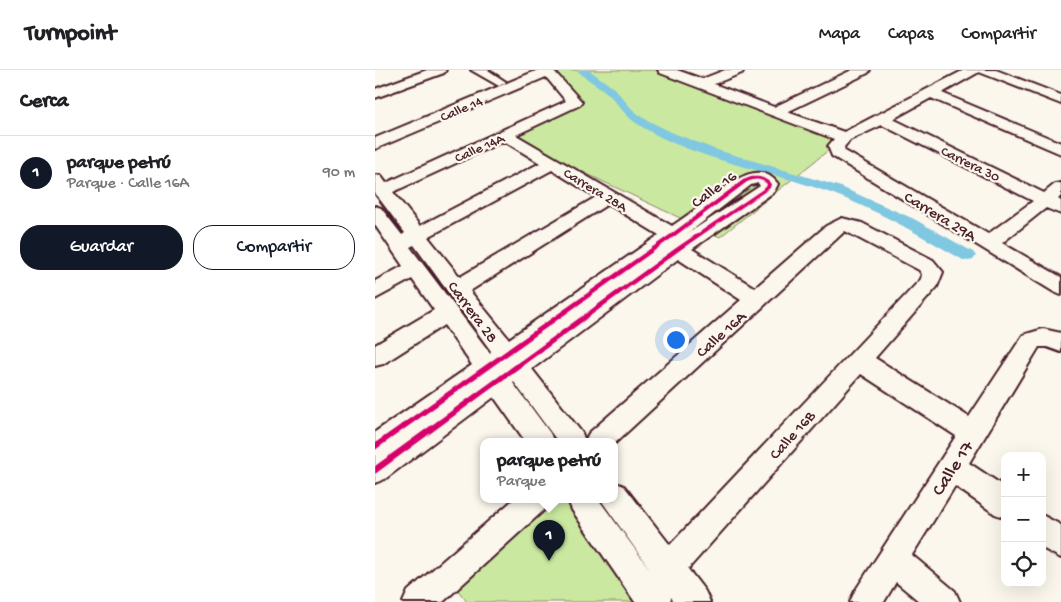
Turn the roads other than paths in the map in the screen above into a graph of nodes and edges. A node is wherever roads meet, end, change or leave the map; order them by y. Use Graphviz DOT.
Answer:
graph roads {
  1 [pos="439,70"];
  2 [pos="478,70"];
  3 [pos="528,70"];
  4 [pos="665,70"];
  5 [pos="737,70"];
  6 [pos="863,70"];
  7 [pos="974,70"];
  8 [pos="984,70"];
  9 [pos="546,71"];
  10 [pos="499,82"];
  11 [pos="702,84"];
  12 [pos="931,93"];
  13 [pos="375,94"];
  14 [pos="1061,100"];
  15 [pos="775,112"];
  16 [pos="882,119"];
  17 [pos="375,133"];
  18 [pos="505,135"];
  19 [pos="845,137"];
  20 [pos="375,144"];
  21 [pos="1061,149"];
  22 [pos="552,163"];
  23 [pos="379,186"];
  24 [pos="1061,188"];
  25 [pos="608,197"];
  26 [pos="1053,204"];
  27 [pos="378,224"];
  28 [pos="408,240"];
  29 [pos="679,243"];
  30 [pos="989,243"];
  31 [pos="415,268"];
  32 [pos="933,272"];
  33 [pos="1061,286"];
  34 [pos="457,290"];
  35 [pos="375,291"];
  36 [pos="757,300"];
  37 [pos="447,312"];
  38 [pos="1051,340"];
  39 [pos="375,357"];
  40 [pos="859,360"];
  41 [pos="511,361"];
  42 [pos="492,375"];
  43 [pos="973,433"];
  44 [pos="538,438"];
  45 [pos="570,438"];
  46 [pos="602,438"];
  47 [pos="375,447"];
  48 [pos="951,467"];
  49 [pos="375,470"];
  50 [pos="618,501"];
  51 [pos="1001,501"];
  52 [pos="531,503"];
  53 [pos="584,503"];
  54 [pos="1046,533"];
  55 [pos="1061,543"];
  56 [pos="893,559"];
  57 [pos="669,568"];
  58 [pos="434,597"];
  59 [pos="654,601"];
  60 [pos="694,602"];
  61 [pos="865,602"];
  62 [pos="944,602"];
  1 -- 13 [label="street"];
  2 -- 10 [label="street"];
  3 -- 10 [label="street, Calle 14"];
  4 -- 11 [label="street"];
  5 -- 11 [label="street"];
  6 -- 15 [label="street"];
  7 -- 12 [label="street"];
  8 -- 14 [label="street"];
  9 -- 18 [label="street, Calle 14A"];
  9 -- 20 [label="street, Calle 14"];
  10 -- 17 [label="street, Calle 14"];
  11 -- 15 [label="street"];
  12 -- 16 [label="street"];
  12 -- 21 [label="street"];
  15 -- 19 [label="street"];
  16 -- 19 [label="street"];
  16 -- 26 [label="street, Carrera 30"];
  18 -- 22 [label="street, Carrera 28A"];
  18 -- 23 [label="street, Calle 14A"];
  19 -- 30 [label="street, Carrera 29A"];
  22 -- 25 [label="street, Carrera 28A"];
  22 -- 28 [label="street"];
  23 -- 28 [label="street, Carrera 28"];
  24 -- 26 [label="street"];
  25 -- 29 [label="street, Carrera 28A"];
  25 -- 34 [label="street"];
  26 -- 30 [label="street"];
  27 -- 28 [label="street, Carrera 28"];
  28 -- 31 [label="street, Carrera 28"];
  28 -- 34 [label="street, Carrera 28"];
  29 -- 36 [label="street, Carrera 28A"];
  29 -- 41 [label="street"];
  30 -- 33 [label="street, Carrera 29A"];
  31 -- 35 [label="street"];
  31 -- 37 [label="street, Carrera 28"];
  32 -- 36 [label="street, Calle 16A"];
  32 -- 40 [label="street, Calle 16B"];
  34 -- 41 [label="street, Carrera 28"];
  36 -- 46 [label="street, Calle 16A"];
  37 -- 39 [label="street"];
  37 -- 42 [label="street, Carrera 28"];
  38 -- 43 [label="street, Calle 17"];
  40 -- 43 [label="street"];
  40 -- 57 [label="street, Calle 16B"];
  41 -- 42 [label="street"];
  41 -- 45 [label="street, Carrera 28"];
  42 -- 44 [label="street, Carrera 28"];
  42 -- 47 [label="street"];
  42 -- 49 [label="street"];
  43 -- 48 [label="street, Calle 17"];
  48 -- 51 [label="street"];
  48 -- 56 [label="street, Calle 17"];
  50 -- 57 [label="street"];
  52 -- 58 [label="street"];
  53 -- 59 [label="street"];
  54 -- 55 [label="street"];
  56 -- 61 [label="street, Calle 17"];
  56 -- 62 [label="street"];
  57 -- 59 [label="street, Calle 16B"];
  57 -- 60 [label="street"];
}
